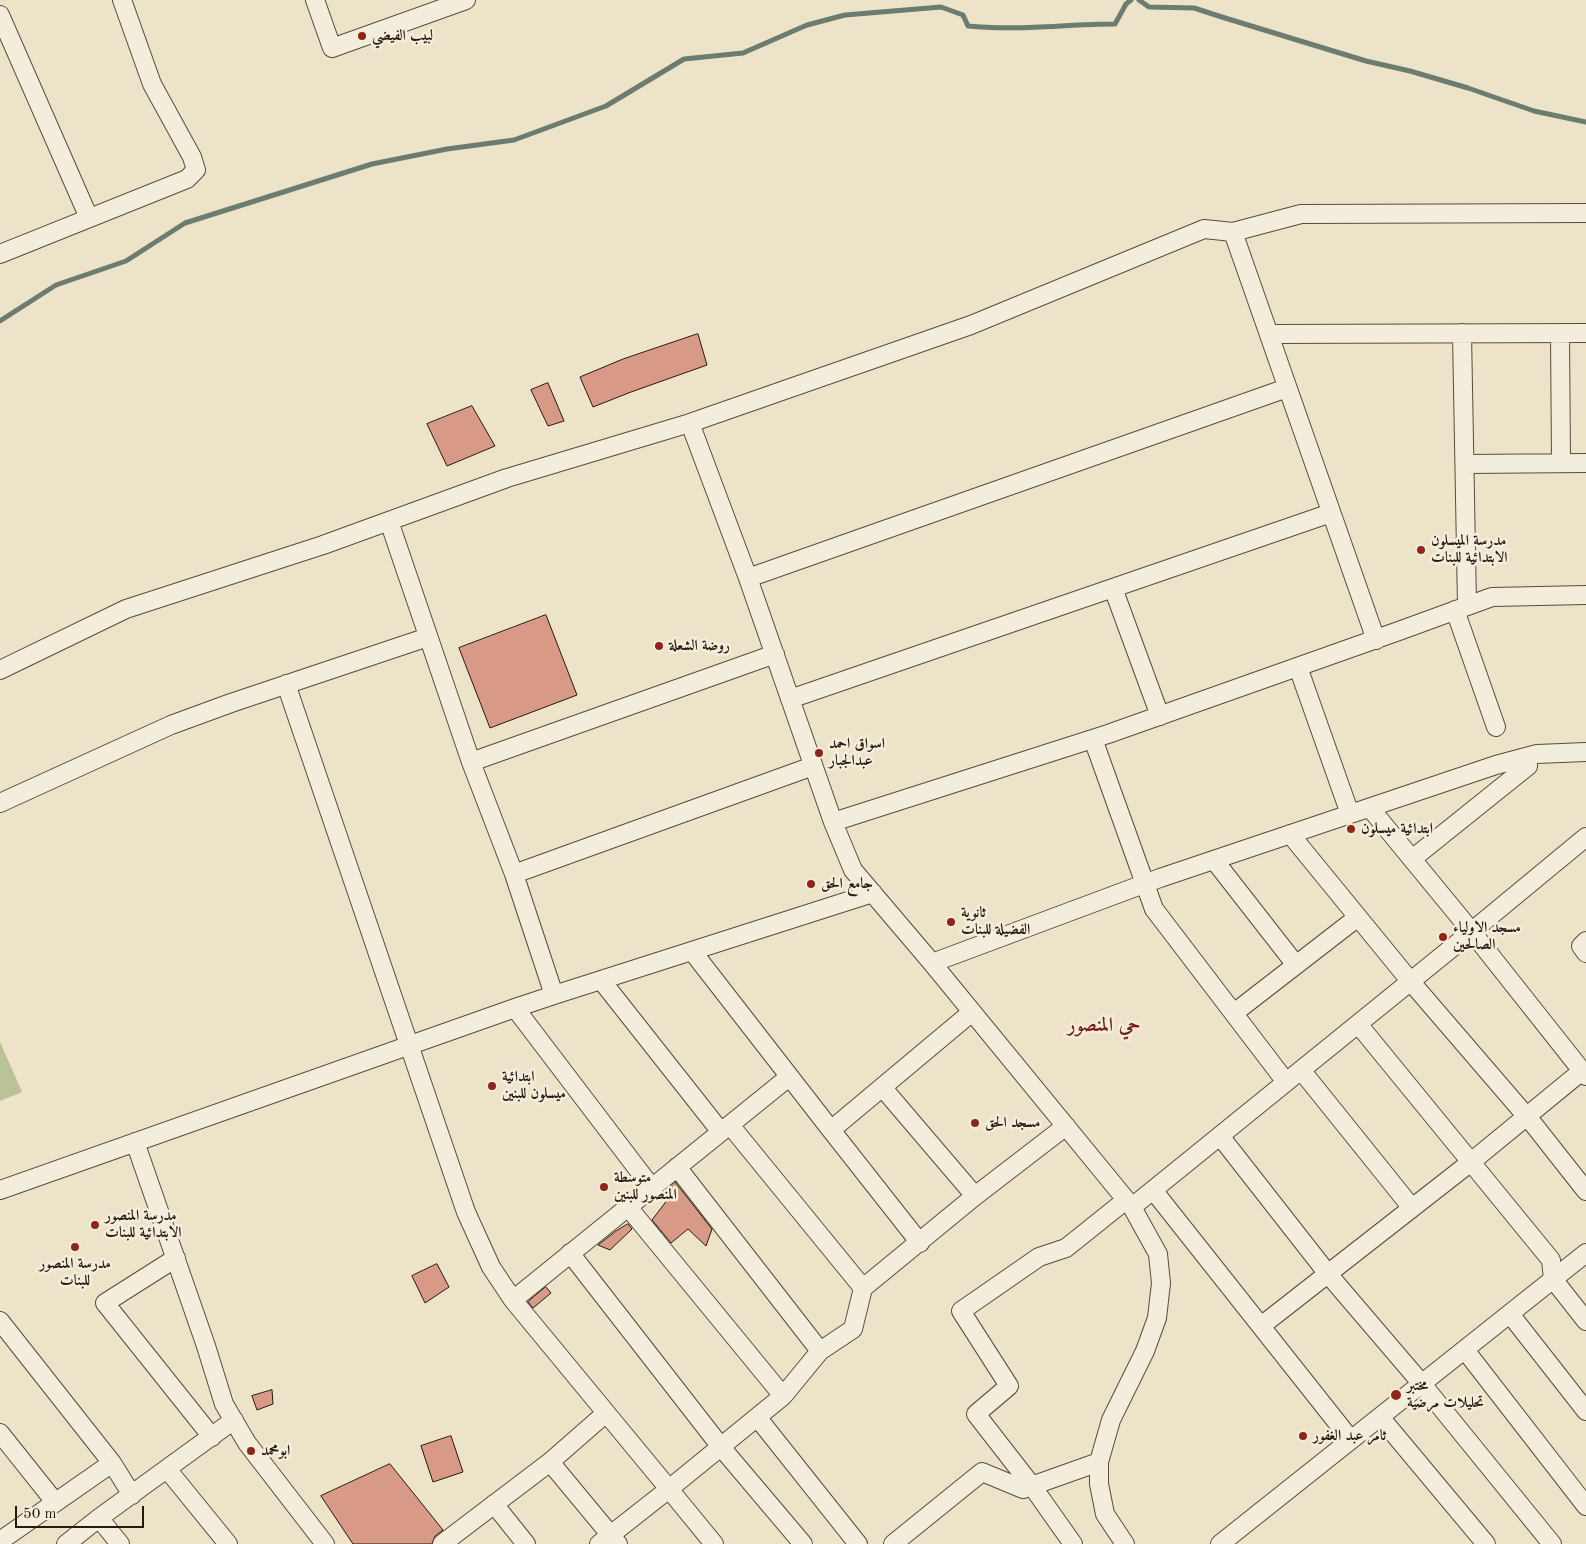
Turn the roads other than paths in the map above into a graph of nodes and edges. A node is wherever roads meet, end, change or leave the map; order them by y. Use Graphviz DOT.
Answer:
graph roads {
  1 [pos="122,0"];
  2 [pos="315,0"];
  3 [pos="466,0"];
  4 [pos="0,15"];
  5 [pos="1586,213"];
  6 [pos="89,218"];
  7 [pos="1233,232"];
  8 [pos="0,254"];
  9 [pos="1462,333"];
  10 [pos="1560,333"];
  11 [pos="1586,333"];
  12 [pos="1269,334"];
  13 [pos="1287,388"];
  14 [pos="690,423"];
  15 [pos="1586,463"];
  16 [pos="1465,464"];
  17 [pos="1561,464"];
  18 [pos="1331,513"];
  19 [pos="389,521"];
  20 [pos="748,578"];
  21 [pos="1113,588"];
  22 [pos="1586,595"];
  23 [pos="1461,608"];
  24 [pos="428,637"];
  25 [pos="1376,640"];
  26 [pos="775,654"];
  27 [pos="1298,667"];
  28 [pos="0,670"];
  29 [pos="286,684"];
  30 [pos="790,699"];
  31 [pos="1160,716"];
  32 [pos="1496,726"];
  33 [pos="1093,739"];
  34 [pos="1586,752"];
  35 [pos="1527,757"];
  36 [pos="471,762"];
  37 [pos="813,766"];
  38 [pos="0,803"];
  39 [pos="1370,808"];
  40 [pos="1350,814"];
  41 [pos="833,822"];
  42 [pos="1290,834"];
  43 [pos="1586,837"];
  44 [pos="1412,859"];
  45 [pos="1214,860"];
  46 [pos="514,874"];
  47 [pos="1144,884"];
  48 [pos="873,893"];
  49 [pos="1358,917"];
  50 [pos="1472,932"];
  51 [pos="1586,941"];
  52 [pos="692,951"];
  53 [pos="1586,952"];
  54 [pos="932,963"];
  55 [pos="1296,965"];
  56 [pos="601,980"];
  57 [pos="1411,982"];
  58 [pos="554,995"];
  59 [pos="515,1008"];
  60 [pos="972,1012"];
  61 [pos="1234,1013"];
  62 [pos="1358,1024"];
  63 [pos="408,1046"];
  64 [pos="1301,1070"];
  65 [pos="1584,1073"];
  66 [pos="789,1077"];
  67 [pos="1286,1082"];
  68 [pos="882,1087"];
  69 [pos="1526,1117"];
  70 [pos="1066,1126"];
  71 [pos="725,1129"];
  72 [pos="831,1130"];
  73 [pos="1220,1136"];
  74 [pos="135,1142"];
  75 [pos="1471,1162"];
  76 [pos="677,1167"];
  77 [pos="652,1188"];
  78 [pos="0,1190"];
  79 [pos="1153,1190"];
  80 [pos="1586,1191"];
  81 [pos="975,1196"];
  82 [pos="1129,1203"];
  83 [pos="628,1207"];
  84 [pos="1412,1208"];
  85 [pos="920,1242"];
  86 [pos="570,1253"];
  87 [pos="1586,1253"];
  88 [pos="176,1258"];
  89 [pos="1328,1274"];
  90 [pos="1553,1280"];
  91 [pos="863,1288"];
  92 [pos="513,1300"];
  93 [pos="1510,1314"];
  94 [pos="0,1321"];
  95 [pos="1586,1321"];
  96 [pos="1262,1326"];
  97 [pos="1465,1350"];
  98 [pos="820,1351"];
  99 [pos="1422,1384"];
  100 [pos="783,1396"];
  101 [pos="1586,1411"];
  102 [pos="606,1413"];
  103 [pos="757,1417"];
  104 [pos="1380,1417"];
  105 [pos="234,1420"];
  106 [pos="0,1434"];
  107 [pos="212,1437"];
  108 [pos="1351,1440"];
  109 [pos="721,1447"];
  110 [pos="550,1462"];
  111 [pos="1099,1462"];
  112 [pos="112,1464"];
  113 [pos="167,1469"];
  114 [pos="1032,1486"];
  115 [pos="669,1489"];
  116 [pos="132,1495"];
  117 [pos="55,1502"];
  118 [pos="494,1504"];
  119 [pos="1586,1506"];
  120 [pos="99,1518"];
  121 [pos="0,1540"];
  122 [pos="610,1541"];
  123 [pos="1120,1542"];
  124 [pos="66,1544"];
  125 [pos="120,1544"];
  126 [pos="228,1544"];
  127 [pos="325,1544"];
  128 [pos="442,1544"];
  129 [pos="526,1544"];
  130 [pos="714,1544"];
  131 [pos="804,1544"];
  132 [pos="858,1544"];
  133 [pos="893,1544"];
  134 [pos="1073,1544"];
  135 [pos="1220,1544"];
  136 [pos="1486,1544"];
  137 [pos="1552,1544"];
  1 -- 6 [label="street"];
  2 -- 3 [label="street"];
  4 -- 6 [label="street"];
  5 -- 7 [label="street"];
  6 -- 8 [label="street"];
  7 -- 12 [label="street"];
  7 -- 14 [label="street"];
  9 -- 10 [label="street"];
  9 -- 12 [label="street"];
  9 -- 16 [label="street"];
  10 -- 11 [label="street"];
  10 -- 17 [label="street"];
  12 -- 13 [label="street"];
  13 -- 18 [label="street"];
  13 -- 20 [label="street"];
  14 -- 19 [label="street"];
  14 -- 20 [label="street"];
  15 -- 17 [label="street"];
  16 -- 17 [label="street"];
  16 -- 23 [label="street"];
  18 -- 21 [label="street"];
  18 -- 25 [label="street"];
  19 -- 24 [label="street"];
  19 -- 28 [label="street"];
  20 -- 26 [label="street"];
  21 -- 30 [label="street"];
  21 -- 31 [label="street"];
  22 -- 23 [label="street"];
  23 -- 25 [label="street"];
  23 -- 32 [label="street"];
  24 -- 29 [label="street"];
  24 -- 36 [label="street"];
  25 -- 27 [label="street"];
  26 -- 30 [label="street"];
  26 -- 36 [label="street"];
  27 -- 31 [label="street"];
  27 -- 40 [label="street"];
  29 -- 38 [label="street"];
  29 -- 63 [label="street"];
  30 -- 37 [label="street"];
  31 -- 33 [label="street"];
  33 -- 41 [label="street"];
  33 -- 47 [label="street"];
  34 -- 35 [label="street"];
  35 -- 39 [label="street"];
  35 -- 44 [label="street"];
  36 -- 46 [label="street"];
  37 -- 41 [label="street"];
  37 -- 46 [label="street"];
  39 -- 40 [label="street"];
  39 -- 44 [label="street"];
  40 -- 42 [label="street"];
  41 -- 48 [label="street"];
  42 -- 45 [label="street"];
  42 -- 49 [label="street"];
  43 -- 50 [label="street"];
  44 -- 50 [label="street"];
  45 -- 47 [label="street"];
  45 -- 55 [label="street"];
  46 -- 58 [label="street"];
  47 -- 54 [label="street"];
  47 -- 61 [label="street"];
  48 -- 52 [label="street"];
  48 -- 54 [label="street"];
  49 -- 55 [label="street"];
  49 -- 57 [label="street"];
  50 -- 57 [label="street"];
  50 -- 65 [label="street"];
  51 -- 53 [label="street"];
  52 -- 56 [label="street"];
  52 -- 66 [label="street"];
  54 -- 60 [label="street"];
  55 -- 61 [label="street"];
  56 -- 58 [label="street"];
  56 -- 71 [label="street"];
  57 -- 62 [label="street"];
  57 -- 69 [label="street"];
  58 -- 59 [label="street"];
  59 -- 63 [label="street"];
  59 -- 77 [label="street"];
  60 -- 68 [label="street"];
  60 -- 70 [label="street"];
  61 -- 67 [label="street"];
  62 -- 64 [label="street"];
  62 -- 75 [label="street"];
  63 -- 74 [label="street"];
  63 -- 92 [label="street"];
  64 -- 67 [label="street"];
  64 -- 84 [label="street"];
  65 -- 69 [label="street"];
  66 -- 71 [label="street"];
  66 -- 72 [label="street"];
  67 -- 73 [label="street"];
  68 -- 72 [label="street"];
  68 -- 81 [label="street"];
  69 -- 75 [label="street"];
  69 -- 80 [label="street"];
  70 -- 81 [label="street"];
  70 -- 82 [label="street"];
  71 -- 76 [label="street"];
  71 -- 91 [label="street"];
  72 -- 85 [label="street"];
  73 -- 79 [label="street"];
  73 -- 89 [label="street"];
  74 -- 78 [label="street"];
  74 -- 88 [label="street"];
  75 -- 84 [label="street"];
  75 -- 90 [label="street"];
  76 -- 77 [label="street"];
  76 -- 98 [label="street"];
  77 -- 83 [label="street"];
  79 -- 82 [label="street"];
  79 -- 96 [label="street"];
  81 -- 85 [label="street"];
  82 -- 111 [label="street"];
  82 -- 114 [label="street"];
  83 -- 86 [label="street"];
  83 -- 100 [label="street"];
  84 -- 89 [label="street"];
  85 -- 91 [label="street"];
  86 -- 92 [label="street"];
  86 -- 109 [label="street"];
  87 -- 90 [label="street"];
  88 -- 105 [label="street"];
  88 -- 107 [label="street"];
  89 -- 96 [label="street"];
  89 -- 99 [label="street"];
  90 -- 93 [label="street"];
  90 -- 95 [label="street"];
  91 -- 98 [label="street"];
  92 -- 102 [label="street"];
  93 -- 97 [label="street"];
  93 -- 101 [label="street"];
  94 -- 112 [label="street"];
  96 -- 108 [label="street"];
  97 -- 99 [label="street"];
  97 -- 119 [label="street"];
  98 -- 100 [label="street"];
  99 -- 104 [label="street"];
  99 -- 137 [label="street"];
  100 -- 103 [label="street"];
  102 -- 110 [label="street"];
  102 -- 115 [label="street"];
  103 -- 109 [label="street"];
  103 -- 132 [label="street"];
  104 -- 108 [label="street"];
  104 -- 136 [label="street"];
  105 -- 107 [label="street"];
  105 -- 127 [label="street"];
  106 -- 117 [label="street"];
  107 -- 113 [label="street"];
  108 -- 135 [label="street"];
  109 -- 115 [label="street"];
  109 -- 131 [label="street"];
  110 -- 118 [label="street"];
  110 -- 122 [label="street"];
  111 -- 114 [label="street"];
  111 -- 123 [label="street"];
  112 -- 116 [label="street"];
  112 -- 117 [label="street"];
  113 -- 116 [label="street"];
  113 -- 126 [label="street"];
  114 -- 133 [label="street"];
  114 -- 134 [label="street"];
  115 -- 122 [label="street"];
  115 -- 130 [label="street"];
  116 -- 120 [label="street"];
  117 -- 121 [label="street"];
  118 -- 128 [label="street"];
  118 -- 129 [label="street"];
  120 -- 124 [label="street"];
  120 -- 125 [label="street"];
}
